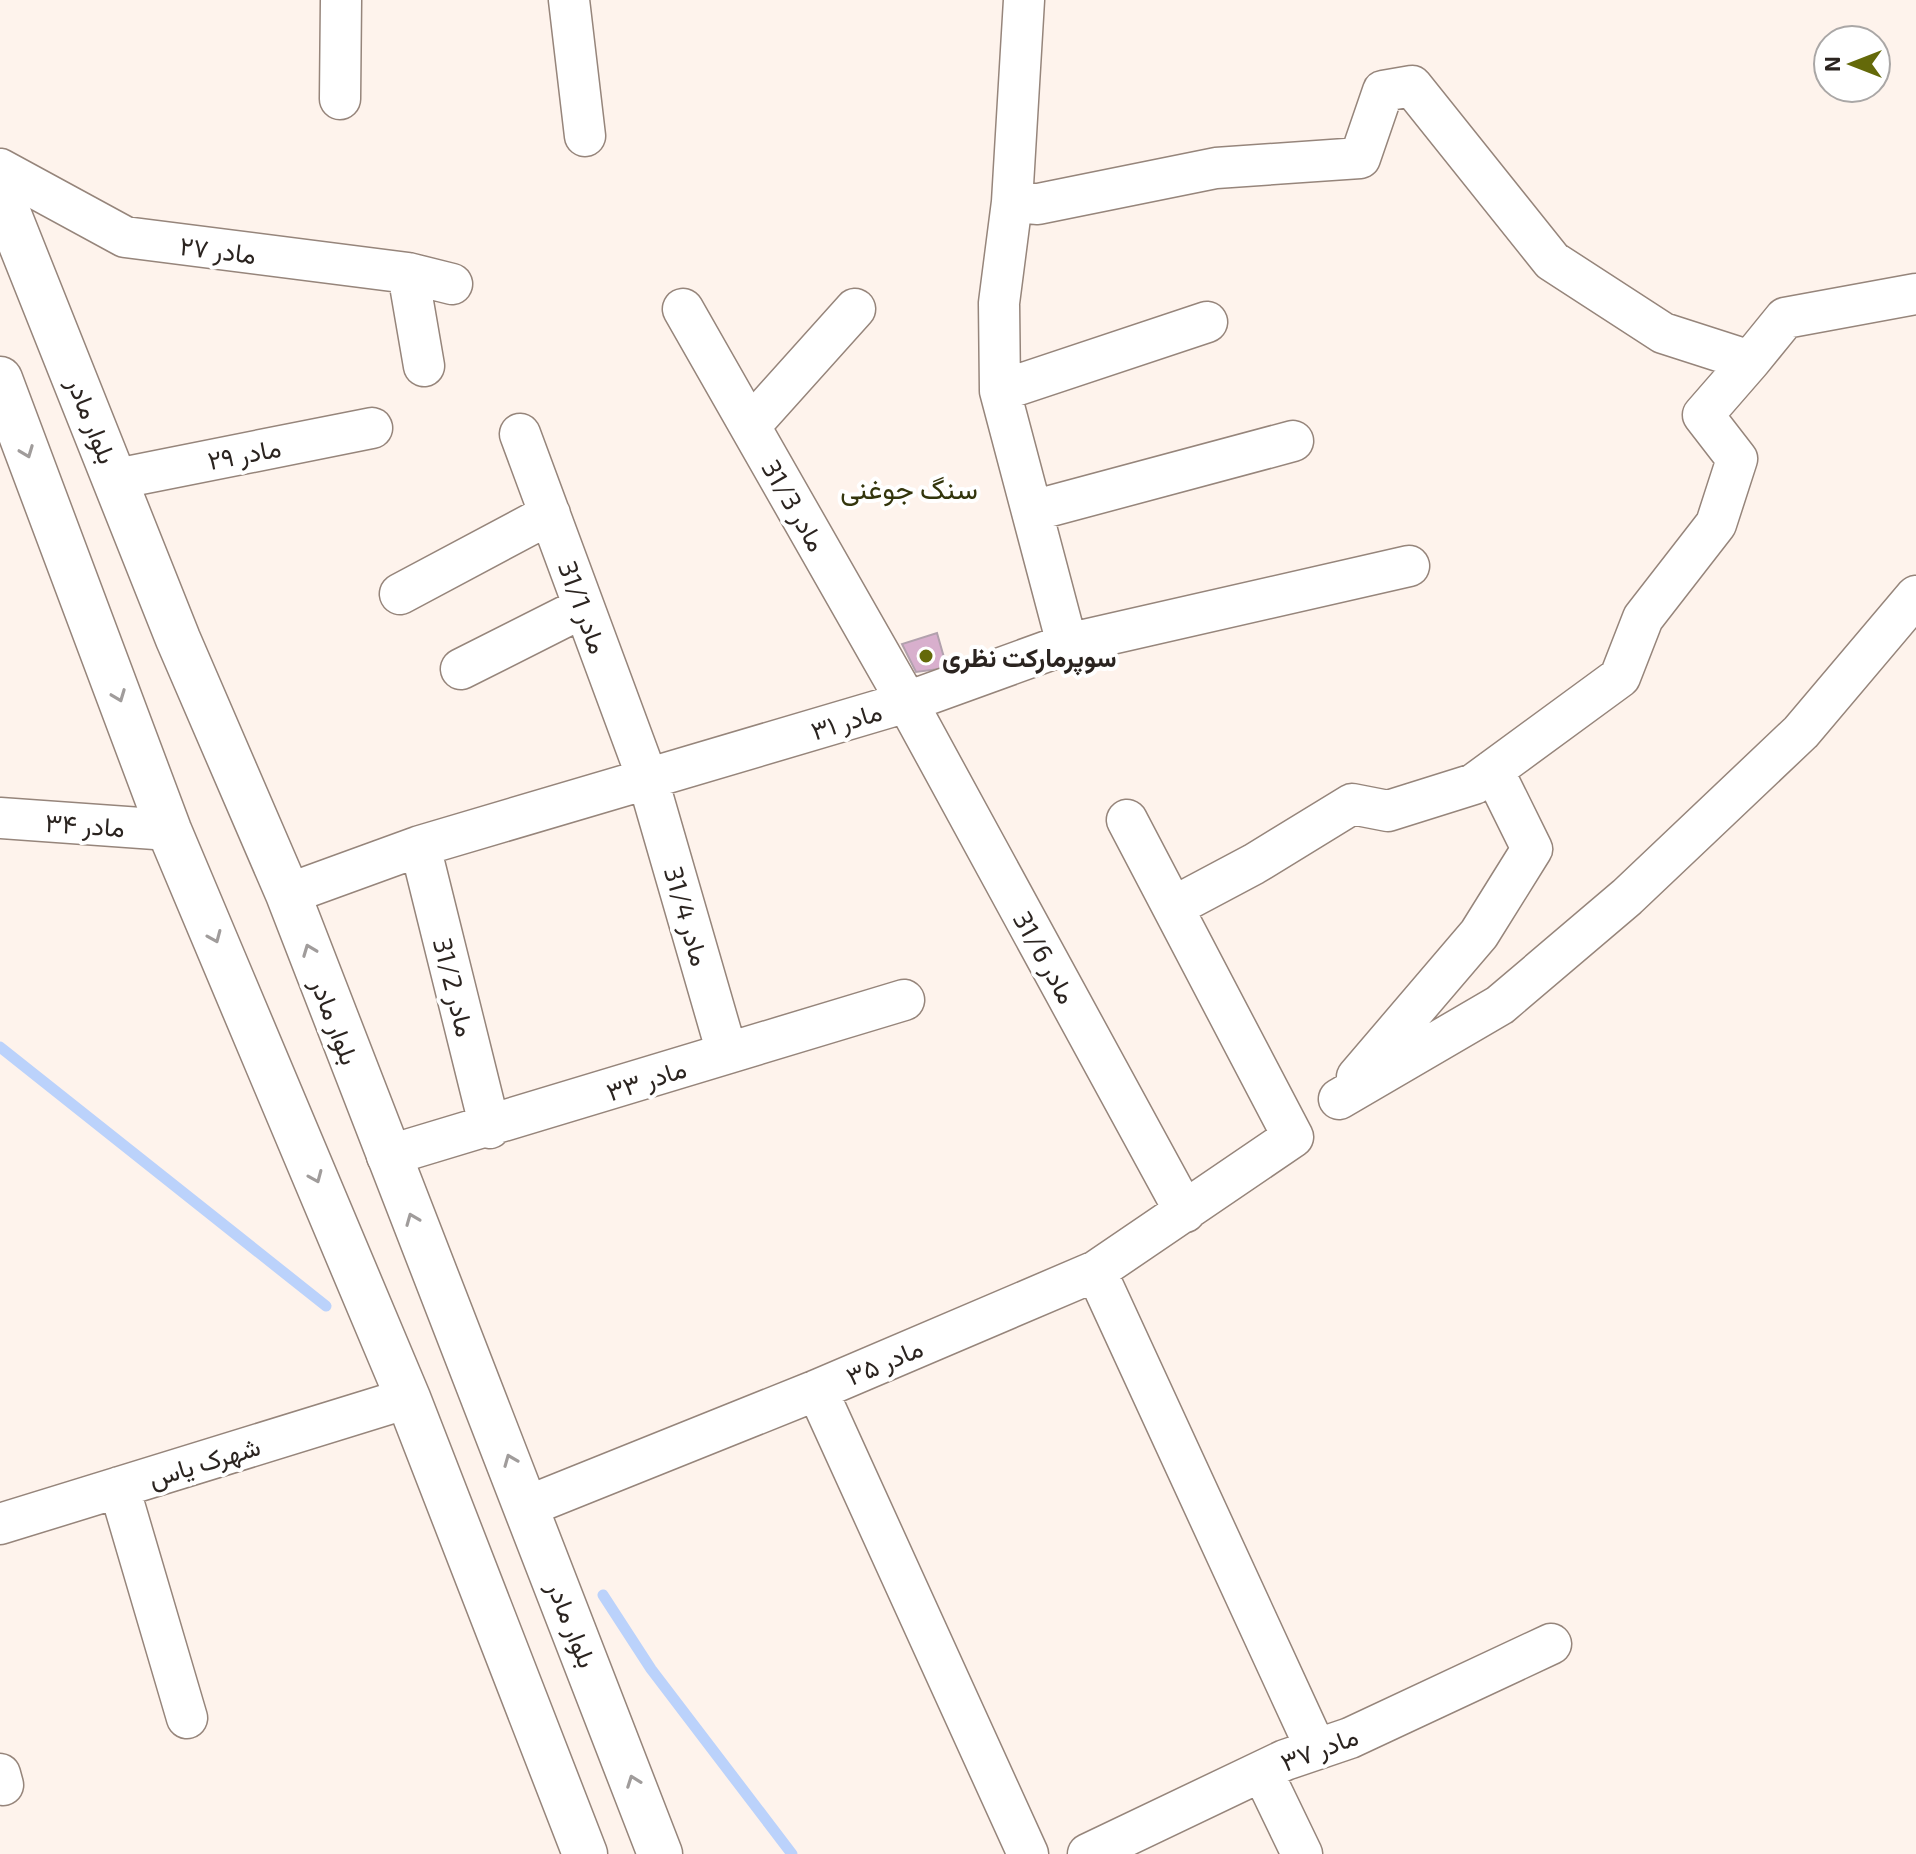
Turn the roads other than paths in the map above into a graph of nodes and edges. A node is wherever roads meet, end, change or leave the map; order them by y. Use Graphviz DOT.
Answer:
graph roads {
  1 [pos="341,0"];
  2 [pos="569,0"];
  3 [pos="1024,0"];
  4 [pos="340,99"];
  5 [pos="585,136"];
  6 [pos="0,169"];
  7 [pos="0,192"];
  8 [pos="1012,202"];
  9 [pos="408,273"];
  10 [pos="452,284"];
  11 [pos="1916,294"];
  12 [pos="683,309"];
  13 [pos="855,309"];
  14 [pos="1207,322"];
  15 [pos="1750,361"];
  16 [pos="424,366"];
  17 [pos="0,379"];
  18 [pos="1000,391"];
  19 [pos="750,426"];
  20 [pos="372,428"];
  21 [pos="520,434"];
  22 [pos="1293,441"];
  23 [pos="116,479"];
  24 [pos="1032,511"];
  25 [pos="550,514"];
  26 [pos="1409,566"];
  27 [pos="400,594"];
  28 [pos="1916,596"];
  29 [pos="584,607"];
  30 [pos="1067,644"];
  31 [pos="461,669"];
  32 [pos="907,702"];
  33 [pos="1493,770"];
  34 [pos="648,780"];
  35 [pos="0,818"];
  36 [pos="1127,820"];
  37 [pos="169,830"];
  38 [pos="420,846"];
  39 [pos="288,894"];
  40 [pos="1175,906"];
  41 [pos="904,1000"];
  42 [pos="727,1053"];
  43 [pos="1339,1099"];
  44 [pos="490,1128"];
  45 [pos="1293,1137"];
  46 [pos="387,1156"];
  47 [pos="1185,1212"];
  48 [pos="1096,1271"];
  49 [pos="817,1390"];
  50 [pos="408,1398"];
  51 [pos="119,1487"];
  52 [pos="528,1506"];
  53 [pos="0,1524"];
  54 [pos="1551,1644"];
  55 [pos="187,1718"];
  56 [pos="1316,1749"];
  57 [pos="1262,1771"];
  58 [pos="585,1854"];
  59 [pos="660,1854"];
  60 [pos="1028,1854"];
  61 [pos="1088,1854"];
  62 [pos="1302,1854"];
  1 -- 4 [label="street"];
  2 -- 5 [label="street"];
  3 -- 8 [label="street"];
  6 -- 9 [label="street, مادر ۲۷"];
  7 -- 23 [label="main road, بلوار مادر"];
  8 -- 15 [label="street"];
  8 -- 18 [label="street"];
  9 -- 10 [label="street, مادر ۲۷"];
  9 -- 16 [label="street"];
  11 -- 15 [label="street"];
  12 -- 19 [label="street, مادر 31/3"];
  13 -- 19 [label="street"];
  14 -- 18 [label="street"];
  15 -- 33 [label="street"];
  17 -- 37 [label="main road, one-way"];
  18 -- 24 [label="street"];
  19 -- 32 [label="street, مادر 31/3"];
  20 -- 23 [label="street, مادر ۲۹"];
  21 -- 25 [label="street, مادر 31/1"];
  22 -- 24 [label="street"];
  23 -- 39 [label="main road, بلوار مادر"];
  24 -- 30 [label="street"];
  25 -- 27 [label="street"];
  25 -- 29 [label="street, مادر 31/1"];
  26 -- 30 [label="street, مادر ۳۱"];
  28 -- 43 [label="street"];
  29 -- 31 [label="street"];
  29 -- 34 [label="street, مادر 31/1"];
  30 -- 32 [label="street, مادر ۳۱"];
  32 -- 34 [label="street, مادر ۳۱"];
  32 -- 47 [label="street, مادر 31/6"];
  33 -- 40 [label="street"];
  33 -- 43 [label="street"];
  34 -- 38 [label="street, مادر ۳۱"];
  34 -- 42 [label="street, مادر 31/4"];
  35 -- 37 [label="street, مادر ۳۴"];
  36 -- 40 [label="street"];
  37 -- 50 [label="main road, one-way"];
  38 -- 39 [label="street, مادر ۳۱"];
  38 -- 44 [label="street, مادر 31/2"];
  46 -- 39 [label="main road, بلوار مادر, one-way"];
  40 -- 45 [label="street"];
  41 -- 42 [label="street, مادر ۳۳"];
  42 -- 44 [label="street, مادر ۳۳"];
  43 -- 45 [label="street, مادر ۳۵"];
  44 -- 46 [label="street, مادر ۳۳"];
  45 -- 47 [label="street, مادر ۳۵"];
  52 -- 46 [label="main road, بلوار مادر, one-way"];
  47 -- 48 [label="street, مادر ۳۵"];
  48 -- 49 [label="street, مادر ۳۵"];
  48 -- 56 [label="street"];
  49 -- 52 [label="street, مادر ۳۵"];
  49 -- 60 [label="street"];
  50 -- 51 [label="street, شهرک یاس"];
  50 -- 58 [label="main road"];
  51 -- 53 [label="street, شهرک یاس"];
  51 -- 55 [label="street"];
  59 -- 52 [label="main road, بلوار مادر, one-way"];
  54 -- 56 [label="street, مادر ۳۷"];
  56 -- 57 [label="street, مادر ۳۷"];
  57 -- 61 [label="street, مادر ۳۷"];
  57 -- 62 [label="street"];
}
